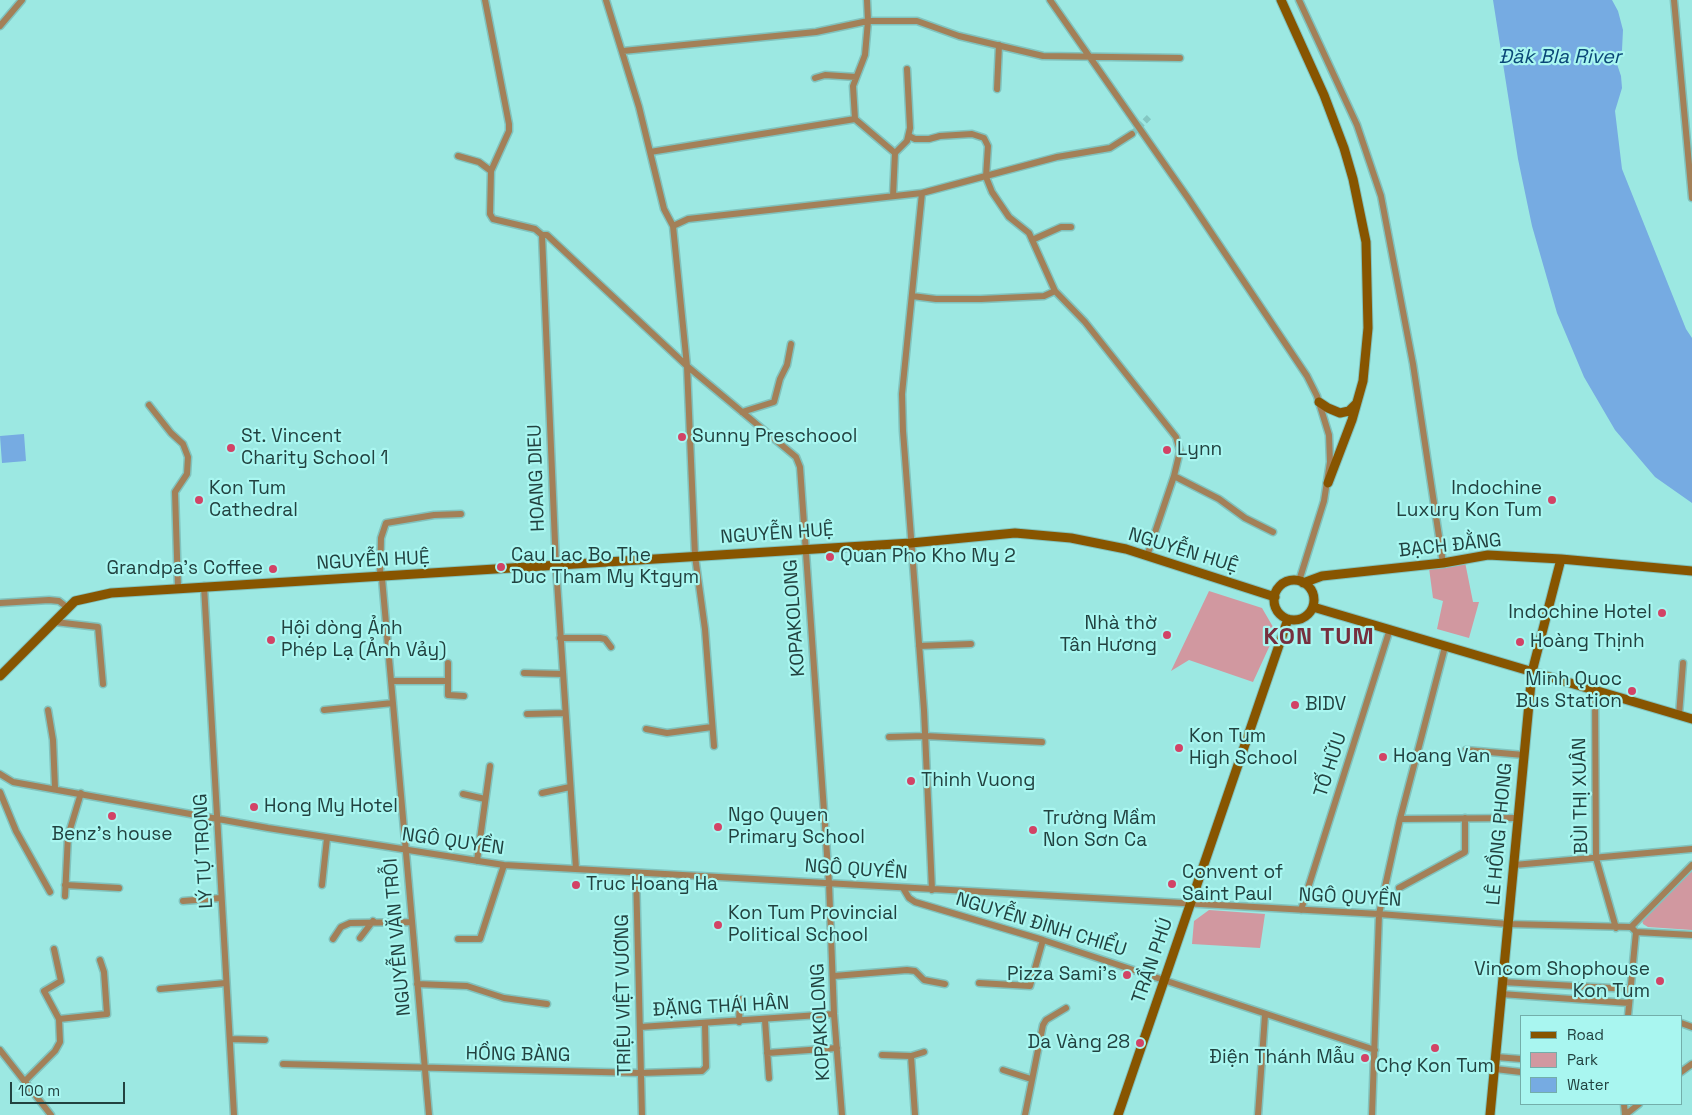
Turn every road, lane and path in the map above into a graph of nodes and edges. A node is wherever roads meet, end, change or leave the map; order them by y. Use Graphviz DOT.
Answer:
graph roads {
  1 [pos="22,0"];
  2 [pos="485,0"];
  3 [pos="606,0"];
  4 [pos="867,0"];
  5 [pos="1050,0"];
  6 [pos="1281,0"];
  7 [pos="1299,0"];
  8 [pos="1674,0"];
  9 [pos="868,21"];
  10 [pos="0,26"];
  11 [pos="999,46"];
  12 [pos="623,52"];
  13 [pos="1090,58"];
  14 [pos="1180,58"];
  15 [pos="907,69"];
  16 [pos="856,77"];
  17 [pos="815,78"];
  18 [pos="997,89"];
  19 [pos="855,119"];
  20 [pos="1132,134"];
  21 [pos="909,136"];
  22 [pos="650,152"];
  23 [pos="895,153"];
  24 [pos="458,156"];
  25 [pos="1691,166"];
  26 [pos="490,172"];
  27 [pos="986,176"];
  28 [pos="922,193"];
  29 [pos="893,196"];
  30 [pos="1692,198"];
  31 [pos="673,226"];
  32 [pos="1070,227"];
  33 [pos="542,235"];
  34 [pos="1032,240"];
  35 [pos="1055,291"];
  36 [pos="912,296"];
  37 [pos="791,344"];
  38 [pos="687,366"];
  39 [pos="1320,402"];
  40 [pos="1358,402"];
  41 [pos="149,405"];
  42 [pos="742,412"];
  43 [pos="1174,476"];
  44 [pos="1328,484"];
  45 [pos="461,514"];
  46 [pos="1273,532"];
  47 [pos="911,543"];
  48 [pos="806,548"];
  49 [pos="695,556"];
  50 [pos="1148,556"];
  51 [pos="1561,559"];
  52 [pos="1443,563"];
  53 [pos="556,566"];
  54 [pos="1692,571"];
  55 [pos="381,578"];
  56 [pos="1301,582"];
  57 [pos="204,586"];
  58 [pos="178,588"];
  59 [pos="1275,597"];
  60 [pos="0,603"];
  61 [pos="68,608"];
  62 [pos="1312,608"];
  63 [pos="1288,619"];
  64 [pos="55,622"];
  65 [pos="1390,629"];
  66 [pos="560,638"];
  67 [pos="972,644"];
  68 [pos="919,646"];
  69 [pos="611,647"];
  70 [pos="1445,647"];
  71 [pos="1683,662"];
  72 [pos="448,663"];
  73 [pos="1532,672"];
  74 [pos="524,673"];
  75 [pos="563,674"];
  76 [pos="0,676"];
  77 [pos="391,680"];
  78 [pos="447,681"];
  79 [pos="103,684"];
  80 [pos="1595,691"];
  81 [pos="464,696"];
  82 [pos="393,703"];
  83 [pos="48,710"];
  84 [pos="324,710"];
  85 [pos="565,713"];
  86 [pos="527,714"];
  87 [pos="1679,715"];
  88 [pos="1692,719"];
  89 [pos="712,727"];
  90 [pos="646,729"];
  91 [pos="926,736"];
  92 [pos="889,737"];
  93 [pos="1042,742"];
  94 [pos="714,746"];
  95 [pos="1466,750"];
  96 [pos="1524,755"];
  97 [pos="490,766"];
  98 [pos="0,774"];
  99 [pos="570,787"];
  100 [pos="55,788"];
  101 [pos="0,792"];
  102 [pos="81,792"];
  103 [pos="542,793"];
  104 [pos="463,794"];
  105 [pos="485,799"];
  106 [pos="217,818"];
  107 [pos="1465,818"];
  108 [pos="1518,818"];
  109 [pos="1400,819"];
  110 [pos="327,838"];
  111 [pos="1692,849"];
  112 [pos="405,851"];
  113 [pos="1596,858"];
  114 [pos="477,861"];
  115 [pos="504,865"];
  116 [pos="1514,865"];
  117 [pos="1692,865"];
  118 [pos="576,869"];
  119 [pos="636,874"];
  120 [pos="830,883"];
  121 [pos="65,884"];
  122 [pos="322,885"];
  123 [pos="119,888"];
  124 [pos="903,888"];
  125 [pos="1399,888"];
  126 [pos="932,890"];
  127 [pos="50,892"];
  128 [pos="65,896"];
  129 [pos="221,898"];
  130 [pos="184,901"];
  131 [pos="1189,904"];
  132 [pos="1301,910"];
  133 [pos="1379,914"];
  134 [pos="373,921"];
  135 [pos="412,922"];
  136 [pos="1508,924"];
  137 [pos="1616,928"];
  138 [pos="1634,929"];
  139 [pos="1692,935"];
  140 [pos="360,938"];
  141 [pos="333,939"];
  142 [pos="458,939"];
  143 [pos="1043,940"];
  144 [pos="54,949"];
  145 [pos="100,960"];
  146 [pos="834,976"];
  147 [pos="1163,980"];
  148 [pos="1502,982"];
  149 [pos="226,983"];
  150 [pos="979,983"];
  151 [pos="417,984"];
  152 [pos="945,984"];
  153 [pos="160,989"];
  154 [pos="1630,989"];
  155 [pos="1501,994"];
  156 [pos="740,999"];
  157 [pos="1629,1003"];
  158 [pos="547,1004"];
  159 [pos="1066,1008"];
  160 [pos="834,1014"];
  161 [pos="1264,1015"];
  162 [pos="1628,1015"];
  163 [pos="58,1019"];
  164 [pos="765,1020"];
  165 [pos="739,1022"];
  166 [pos="705,1024"];
  167 [pos="640,1027"];
  168 [pos="230,1039"];
  169 [pos="265,1040"];
  170 [pos="837,1048"];
  171 [pos="0,1050"];
  172 [pos="1375,1050"];
  173 [pos="924,1052"];
  174 [pos="767,1053"];
  175 [pos="882,1055"];
  176 [pos="910,1056"];
  177 [pos="1496,1057"];
  178 [pos="1520,1059"];
  179 [pos="283,1064"];
  180 [pos="425,1068"];
  181 [pos="1495,1069"];
  182 [pos="1002,1070"];
  183 [pos="641,1072"];
  184 [pos="1520,1072"];
  185 [pos="769,1078"];
  186 [pos="1031,1079"];
  187 [pos="25,1081"];
  188 [pos="1638,1105"];
  189 [pos="51,1115"];
  190 [pos="234,1115"];
  191 [pos="429,1115"];
  192 [pos="642,1115"];
  193 [pos="842,1115"];
  194 [pos="915,1115"];
  195 [pos="1025,1115"];
  196 [pos="1118,1115"];
  197 [pos="1258,1115"];
  198 [pos="1372,1115"];
  199 [pos="1490,1115"];
  200 [pos="1625,1115"];
  1 -- 10 [label="street"];
  2 -- 26 [label="street"];
  3 -- 12 [label="street"];
  4 -- 9 [label="street"];
  5 -- 13 [label="street"];
  6 -- 40 [label="street"];
  7 -- 52 [label="street"];
  8 -- 25 [label="street"];
  9 -- 11 [label="street"];
  9 -- 12 [label="street"];
  9 -- 16 [label="street"];
  11 -- 13 [label="street"];
  11 -- 18 [label="street"];
  12 -- 22 [label="street"];
  13 -- 14 [label="street"];
  13 -- 39 [label="street"];
  15 -- 21 [label="street"];
  16 -- 17 [label="street"];
  16 -- 19 [label="street"];
  19 -- 22 [label="street"];
  19 -- 23 [label="street"];
  20 -- 27 [label="street"];
  21 -- 23 [label="street"];
  21 -- 27 [label="street"];
  22 -- 31 [label="street"];
  23 -- 29 [label="street"];
  24 -- 26 [label="street"];
  25 -- 30 [label="street"];
  26 -- 33 [label="street, KOPAKOLONG"];
  27 -- 28 [label="street"];
  27 -- 34 [label="street"];
  28 -- 29 [label="street"];
  28 -- 36 [label="street"];
  29 -- 31 [label="street"];
  31 -- 38 [label="street"];
  32 -- 34 [label="street"];
  33 -- 38 [label="street, KOPAKOLONG"];
  33 -- 53 [label="street, HOANG DIEU"];
  34 -- 35 [label="street"];
  35 -- 36 [label="street"];
  35 -- 43 [label="street"];
  36 -- 47 [label="street"];
  37 -- 42 [label="street"];
  38 -- 42 [label="street, KOPAKOLONG"];
  38 -- 49 [label="street"];
  39 -- 40 [label="street"];
  39 -- 44 [label="street"];
  40 -- 44 [label="street"];
  41 -- 58 [label="street"];
  42 -- 48 [label="street, KOPAKOLONG"];
  43 -- 46 [label="street"];
  43 -- 50 [label="street"];
  44 -- 56 [label="street"];
  45 -- 55 [label="street, NGUYỄN VĂN TRỖI"];
  47 -- 48 [label="street, NGUYỄN HUỆ"];
  47 -- 50 [label="street, NGUYỄN HUỆ"];
  47 -- 68 [label="street"];
  48 -- 49 [label="street, NGUYỄN HUỆ"];
  48 -- 120 [label="street, KOPAKOLONG"];
  49 -- 53 [label="street, NGUYỄN HUỆ"];
  49 -- 89 [label="street"];
  50 -- 59 [label="street, NGUYỄN HUỆ"];
  51 -- 52 [label="street, BẠCH ĐẰNG"];
  51 -- 54 [label="street, BẠCH ĐẰNG"];
  51 -- 73 [label="street, LÊ HỒNG PHONG"];
  52 -- 56 [label="street, BẠCH ĐẰNG"];
  53 -- 55 [label="street, NGUYỄN HUỆ"];
  53 -- 66 [label="street, HOANG DIEU"];
  55 -- 57 [label="street, NGUYỄN HUỆ"];
  55 -- 77 [label="street, NGUYỄN VĂN TRỖI"];
  56 -- 59 [label="street"];
  56 -- 62 [label="street"];
  57 -- 58 [label="street, NGUYỄN HUỆ"];
  57 -- 106 [label="street, LÝ TỰ TRỌNG"];
  58 -- 61 [label="street, NGUYỄN HUỆ"];
  59 -- 63 [label="street"];
  60 -- 61 [label="street"];
  61 -- 64 [label="street"];
  62 -- 63 [label="street"];
  62 -- 65 [label="street"];
  63 -- 131 [label="street, TRẦN PHÚ"];
  64 -- 76 [label="street"];
  64 -- 79 [label="street"];
  65 -- 70 [label="street"];
  65 -- 132 [label="street, TỐ HỮU"];
  66 -- 69 [label="street"];
  66 -- 75 [label="street, HOANG DIEU"];
  67 -- 68 [label="street"];
  68 -- 91 [label="street"];
  70 -- 73 [label="street"];
  70 -- 109 [label="street"];
  71 -- 87 [label="street"];
  72 -- 78 [label="street"];
  73 -- 80 [label="street"];
  73 -- 96 [label="street, LÊ HỒNG PHONG"];
  74 -- 75 [label="street"];
  75 -- 85 [label="street, HOANG DIEU"];
  77 -- 78 [label="street"];
  77 -- 82 [label="street, NGUYỄN VĂN TRỖI"];
  78 -- 81 [label="street"];
  80 -- 87 [label="street"];
  80 -- 113 [label="street, BÙI THỊ XUÂN"];
  82 -- 84 [label="street"];
  82 -- 112 [label="street, NGUYỄN VĂN TRỖI"];
  83 -- 100 [label="street"];
  85 -- 86 [label="street"];
  85 -- 99 [label="street, HOANG DIEU"];
  87 -- 88 [label="street"];
  89 -- 90 [label="street"];
  89 -- 94 [label="street"];
  91 -- 92 [label="street"];
  91 -- 93 [label="street"];
  91 -- 126 [label="street"];
  95 -- 96 [label="street"];
  96 -- 108 [label="street, LÊ HỒNG PHONG"];
  97 -- 105 [label="street"];
  98 -- 100 [label="street, NGÔ QUYỀN"];
  99 -- 103 [label="street"];
  99 -- 118 [label="street, HOANG DIEU"];
  100 -- 102 [label="street, NGÔ QUYỀN"];
  101 -- 127 [label="street"];
  102 -- 106 [label="street, NGÔ QUYỀN"];
  102 -- 121 [label="street"];
  104 -- 105 [label="street"];
  105 -- 114 [label="street"];
  106 -- 110 [label="street, NGÔ QUYỀN"];
  106 -- 129 [label="street, LÝ TỰ TRỌNG"];
  107 -- 108 [label="street"];
  107 -- 109 [label="street"];
  107 -- 125 [label="street"];
  108 -- 116 [label="street, LÊ HỒNG PHONG"];
  109 -- 133 [label="street"];
  110 -- 112 [label="street, NGÔ QUYỀN"];
  110 -- 122 [label="street"];
  111 -- 113 [label="street"];
  112 -- 114 [label="street, NGÔ QUYỀN"];
  112 -- 135 [label="street, NGUYỄN VĂN TRỖI"];
  113 -- 116 [label="street"];
  113 -- 137 [label="street, BÙI THỊ XUÂN"];
  114 -- 115 [label="street, NGÔ QUYỀN"];
  115 -- 118 [label="street, NGÔ QUYỀN"];
  115 -- 142 [label="street"];
  116 -- 136 [label="street, LÊ HỒNG PHONG"];
  117 -- 138 [label="street"];
  118 -- 119 [label="street, NGÔ QUYỀN"];
  119 -- 120 [label="street, NGÔ QUYỀN"];
  119 -- 167 [label="street, TRIỆU VIỆT VƯƠNG"];
  120 -- 124 [label="street, NGÔ QUYỀN"];
  120 -- 146 [label="street, KOPAKOLONG"];
  121 -- 123 [label="street"];
  121 -- 128 [label="street"];
  124 -- 126 [label="street, NGÔ QUYỀN"];
  124 -- 143 [label="street, NGUYỄN ĐÌNH CHIỂU"];
  126 -- 131 [label="street, NGÔ QUYỀN"];
  129 -- 130 [label="street"];
  129 -- 149 [label="street, LÝ TỰ TRỌNG"];
  131 -- 132 [label="street, NGÔ QUYỀN"];
  131 -- 147 [label="street, TRẦN PHÚ"];
  132 -- 133 [label="street, NGÔ QUYỀN"];
  133 -- 136 [label="street, NGÔ QUYỀN"];
  133 -- 172 [label="street"];
  134 -- 135 [label="street"];
  134 -- 140 [label="street"];
  134 -- 141 [label="street"];
  135 -- 151 [label="street, NGUYỄN VĂN TRỖI"];
  136 -- 137 [label="street, NGÔ QUYỀN"];
  136 -- 148 [label="street, LÊ HỒNG PHONG"];
  137 -- 138 [label="street, NGÔ QUYỀN"];
  138 -- 139 [label="street, NGÔ QUYỀN"];
  138 -- 154 [label="street"];
  143 -- 147 [label="street, NGUYỄN ĐÌNH CHIỂU"];
  143 -- 150 [label="street"];
  144 -- 163 [label="street"];
  145 -- 163 [label="street"];
  146 -- 152 [label="street"];
  146 -- 160 [label="street, KOPAKOLONG"];
  147 -- 161 [label="street, NGUYỄN ĐÌNH CHIỂU"];
  147 -- 196 [label="street, TRẦN PHÚ"];
  148 -- 154 [label="street"];
  148 -- 155 [label="street, LÊ HỒNG PHONG"];
  149 -- 153 [label="street"];
  149 -- 168 [label="street, LÝ TỰ TRỌNG"];
  151 -- 158 [label="street"];
  151 -- 180 [label="street, NGUYỄN VĂN TRỖI"];
  154 -- 157 [label="street"];
  155 -- 157 [label="street"];
  155 -- 177 [label="street, LÊ HỒNG PHONG"];
  156 -- 165 [label="street"];
  157 -- 162 [label="street"];
  159 -- 186 [label="street"];
  160 -- 164 [label="street, ĐẶNG THÁI HÂN"];
  160 -- 170 [label="street, KOPAKOLONG"];
  161 -- 172 [label="street, NGUYỄN ĐÌNH CHIỂU"];
  161 -- 197 [label="street"];
  163 -- 187 [label="street"];
  164 -- 165 [label="street, ĐẶNG THÁI HÂN"];
  164 -- 174 [label="street"];
  165 -- 166 [label="street, ĐẶNG THÁI HÂN"];
  166 -- 167 [label="street, ĐẶNG THÁI HÂN"];
  166 -- 183 [label="street, HỒNG BÀNG"];
  167 -- 183 [label="street, TRIỆU VIỆT VƯƠNG"];
  168 -- 169 [label="street"];
  168 -- 190 [label="street, LÝ TỰ TRỌNG"];
  170 -- 174 [label="street"];
  170 -- 193 [label="street, KOPAKOLONG"];
  171 -- 187 [label="street"];
  172 -- 198 [label="street"];
  173 -- 176 [label="street"];
  174 -- 185 [label="street"];
  175 -- 176 [label="street"];
  176 -- 194 [label="street"];
  177 -- 178 [label="street"];
  177 -- 181 [label="street, LÊ HỒNG PHONG"];
  179 -- 180 [label="street, HỒNG BÀNG"];
  180 -- 183 [label="street, HỒNG BÀNG"];
  180 -- 191 [label="street, NGUYỄN VĂN TRỖI"];
  181 -- 184 [label="street"];
  181 -- 199 [label="street, LÊ HỒNG PHONG"];
  182 -- 186 [label="street"];
  183 -- 192 [label="street, TRIỆU VIỆT VƯƠNG"];
  186 -- 195 [label="street"];
  187 -- 189 [label="street"];
  188 -- 200 [label="street"];
}
